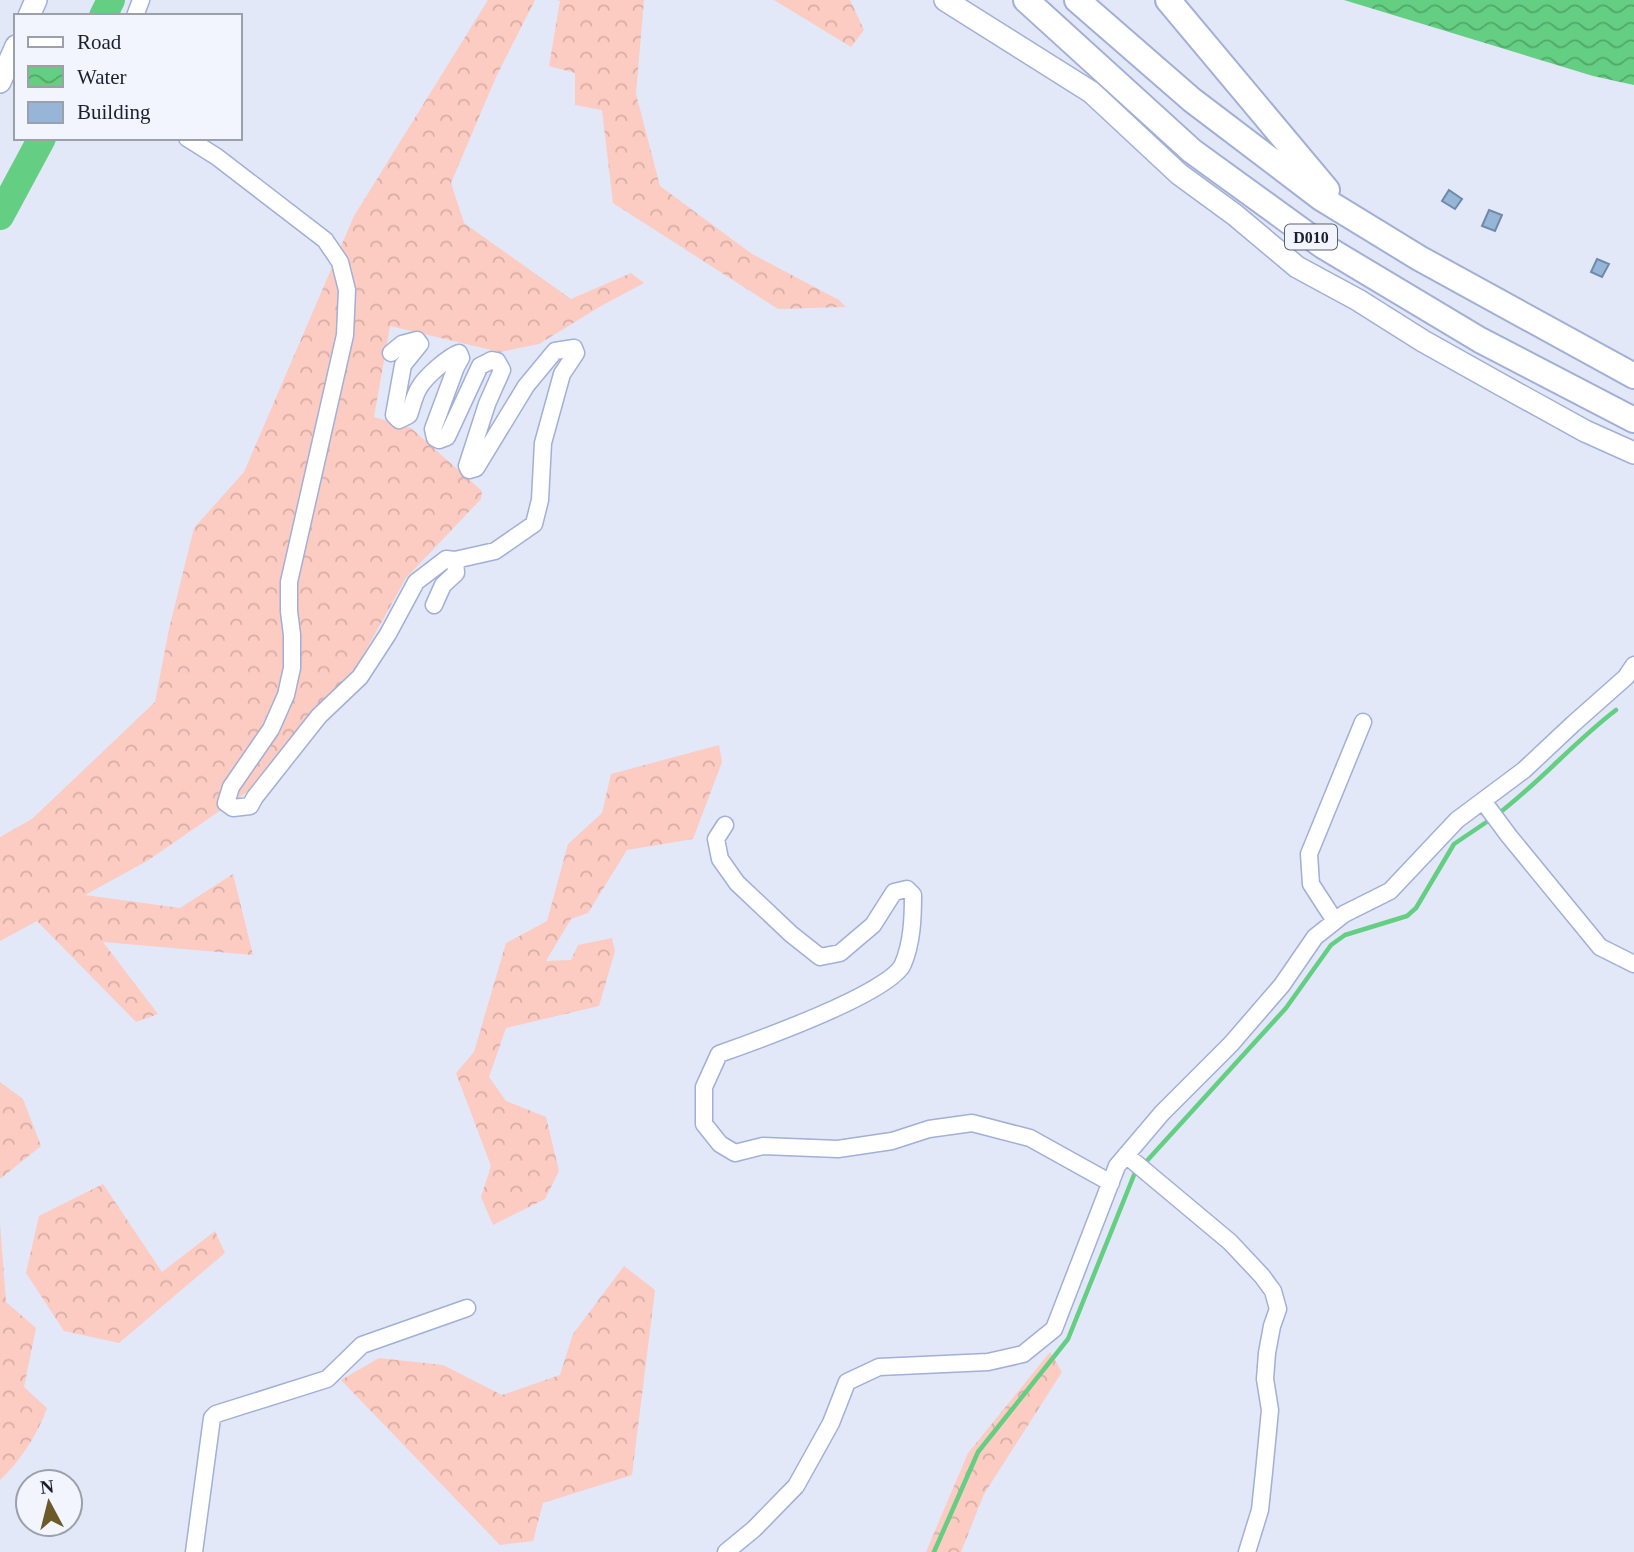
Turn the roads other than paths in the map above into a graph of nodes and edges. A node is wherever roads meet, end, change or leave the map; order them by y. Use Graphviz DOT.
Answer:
graph roads {
  1 [pos="945,0"];
  2 [pos="1026,0"];
  3 [pos="1077,0"];
  4 [pos="1168,0"];
  5 [pos="14,50"];
  6 [pos="0,82"];
  7 [pos="190,140"];
  8 [pos="1345,212"];
  9 [pos="391,353"];
  10 [pos="1634,376"];
  11 [pos="1634,420"];
  12 [pos="1634,453"];
  13 [pos="455,560"];
  14 [pos="434,605"];
  15 [pos="1634,665"];
  16 [pos="1363,722"];
  17 [pos="1483,801"];
  18 [pos="724,825"];
  19 [pos="1335,921"];
  20 [pos="1634,964"];
  21 [pos="1126,1155"];
  22 [pos="1111,1183"];
  23 [pos="467,1308"];
  24 [pos="194,1552"];
  25 [pos="726,1552"];
  26 [pos="1247,1552"];
  1 -- 12 [label="main road"];
  2 -- 11 [label="highway, D010"];
  3 -- 8 [label="highway, D010"];
  4 -- 8 [label="highway"];
  5 -- 6 [label="main road"];
  7 -- 13 [label="street"];
  8 -- 10 [label="highway, D010"];
  9 -- 13 [label="street"];
  13 -- 14 [label="street"];
  15 -- 17 [label="street"];
  16 -- 19 [label="street"];
  17 -- 19 [label="street"];
  17 -- 20 [label="street"];
  18 -- 22 [label="street"];
  19 -- 21 [label="street"];
  21 -- 22 [label="street"];
  21 -- 26 [label="street"];
  22 -- 25 [label="street"];
  23 -- 24 [label="street"];
}
